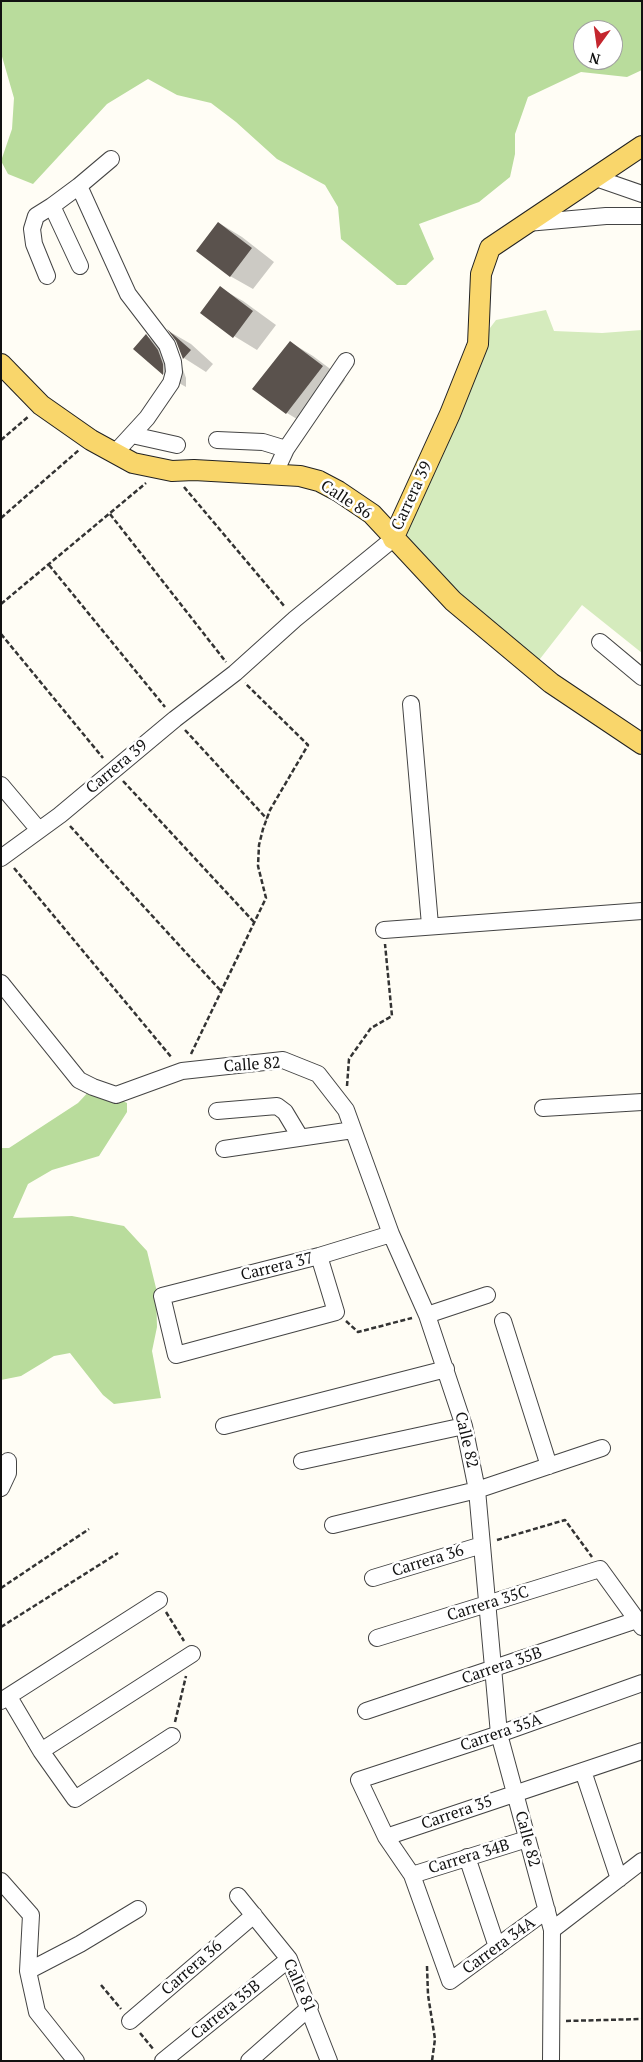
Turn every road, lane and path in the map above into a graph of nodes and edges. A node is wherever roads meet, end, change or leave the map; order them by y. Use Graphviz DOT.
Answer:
graph roads {
  1 [pos="642,146"];
  2 [pos="110,159"];
  3 [pos="593,177"];
  4 [pos="79,186"];
  5 [pos="642,194"];
  6 [pos="52,206"];
  7 [pos="642,216"];
  8 [pos="527,223"];
  9 [pos="80,266"];
  10 [pos="47,276"];
  11 [pos="346,361"];
  12 [pos="1,364"];
  13 [pos="41,405"];
  14 [pos="132,435"];
  15 [pos="1,440"];
  16 [pos="91,440"];
  17 [pos="217,440"];
  18 [pos="178,445"];
  19 [pos="286,449"];
  20 [pos="114,454"];
  21 [pos="172,472"];
  22 [pos="274,475"];
  23 [pos="110,514"];
  24 [pos="1,518"];
  25 [pos="392,538"];
  26 [pos="49,564"];
  27 [pos="1,604"];
  28 [pos="295,619"];
  29 [pos="1,634"];
  30 [pos="600,642"];
  31 [pos="235,673"];
  32 [pos="642,677"];
  33 [pos="412,704"];
  34 [pos="175,719"];
  35 [pos="642,744"];
  36 [pos="113,770"];
  37 [pos="1,785"];
  38 [pos="60,815"];
  39 [pos="267,819"];
  40 [pos="39,830"];
  41 [pos="3,856"];
  42 [pos="642,911"];
  43 [pos="254,922"];
  44 [pos="430,925"];
  45 [pos="384,930"];
  46 [pos="1,983"];
  47 [pos="222,992"];
  48 [pos="182,1071"];
  49 [pos="642,1102"];
  50 [pos="543,1108"];
  51 [pos="346,1110"];
  52 [pos="217,1111"];
  53 [pos="353,1130"];
  54 [pos="300,1137"];
  55 [pos="224,1149"];
  56 [pos="391,1234"];
  57 [pos="319,1256"];
  58 [pos="486,1295"];
  59 [pos="427,1314"];
  60 [pos="503,1321"];
  61 [pos="358,1332"];
  62 [pos="446,1369"];
  63 [pos="224,1426"];
  64 [pos="464,1426"];
  65 [pos="602,1448"];
  66 [pos="8,1461"];
  67 [pos="302,1461"];
  68 [pos="549,1466"];
  69 [pos="1,1488"];
  70 [pos="477,1490"];
  71 [pos="333,1525"];
  72 [pos="88,1528"];
  73 [pos="482,1545"];
  74 [pos="118,1553"];
  75 [pos="600,1569"];
  76 [pos="373,1578"];
  77 [pos="1,1588"];
  78 [pos="159,1600"];
  79 [pos="488,1604"];
  80 [pos="639,1624"];
  81 [pos="1,1627"];
  82 [pos="377,1638"];
  83 [pos="192,1654"];
  84 [pos="493,1670"];
  85 [pos="642,1683"];
  86 [pos="5,1699"];
  87 [pos="366,1711"];
  88 [pos="499,1734"];
  89 [pos="172,1736"];
  90 [pos="41,1751"];
  91 [pos="641,1753"];
  92 [pos="583,1771"];
  93 [pos="515,1794"];
  94 [pos="386,1837"];
  95 [pos="527,1839"];
  96 [pos="467,1857"];
  97 [pos="642,1861"];
  98 [pos="412,1875"];
  99 [pos="619,1879"];
  100 [pos="1,1881"];
  101 [pos="238,1896"];
  102 [pos="138,1909"];
  103 [pos="547,1910"];
  104 [pos="254,1915"];
  105 [pos="552,1930"];
  106 [pos="437,1944"];
  107 [pos="497,1947"];
  108 [pos="289,1959"];
  109 [pos="28,1971"];
  110 [pos="310,2007"];
  111 [pos="642,2018"];
  112 [pos="130,2021"];
  113 [pos="550,2021"];
  114 [pos="76,2061"];
  115 [pos="164,2061"];
  116 [pos="249,2061"];
  117 [pos="329,2061"];
  118 [pos="432,2061"];
  119 [pos="551,2061"];
  1 -- 3 [label="main road, Carrera 39"];
  2 -- 4 [label="street"];
  3 -- 5 [label="street"];
  3 -- 8 [label="main road, Carrera 39"];
  4 -- 6 [label="street"];
  4 -- 14 [label="street"];
  6 -- 9 [label="street"];
  6 -- 10 [label="street"];
  7 -- 8 [label="street"];
  8 -- 25 [label="main road, Carrera 39"];
  11 -- 19 [label="street"];
  12 -- 13 [label="main road, Calle 86"];
  13 -- 15 [label="path"];
  13 -- 16 [label="main road, Calle 86"];
  14 -- 18 [label="street"];
  14 -- 20 [label="street"];
  16 -- 20 [label="main road, Calle 86"];
  16 -- 24 [label="path"];
  17 -- 19 [label="street"];
  19 -- 22 [label="street"];
  20 -- 21 [label="main road, Calle 86"];
  21 -- 22 [label="main road, Calle 86"];
  21 -- 23 [label="path"];
  21 -- 28 [label="path"];
  22 -- 25 [label="main road, Calle 86"];
  23 -- 26 [label="path"];
  23 -- 31 [label="path"];
  25 -- 28 [label="street, Carrera 39"];
  25 -- 35 [label="main road, Calle 86"];
  26 -- 27 [label="path"];
  26 -- 34 [label="path"];
  28 -- 31 [label="street, Carrera 39"];
  29 -- 36 [label="path"];
  30 -- 32 [label="street"];
  31 -- 34 [label="street, Carrera 39"];
  31 -- 39 [label="path"];
  33 -- 44 [label="street"];
  34 -- 36 [label="street, Carrera 39"];
  34 -- 39 [label="path"];
  36 -- 38 [label="street, Carrera 39"];
  36 -- 43 [label="path"];
  37 -- 40 [label="street"];
  38 -- 40 [label="street, Carrera 39"];
  38 -- 47 [label="path"];
  39 -- 43 [label="path"];
  40 -- 41 [label="street, Carrera 39"];
  41 -- 48 [label="path"];
  42 -- 44 [label="street"];
  43 -- 47 [label="path"];
  44 -- 45 [label="street"];
  45 -- 51 [label="path"];
  46 -- 48 [label="street, Calle 82"];
  47 -- 48 [label="path"];
  48 -- 51 [label="street, Calle 82"];
  49 -- 50 [label="street"];
  51 -- 53 [label="street, Calle 82"];
  52 -- 54 [label="street"];
  53 -- 54 [label="street"];
  53 -- 56 [label="street, Calle 82"];
  54 -- 55 [label="street"];
  56 -- 57 [label="street, Carrera 37"];
  56 -- 59 [label="street, Calle 82"];
  57 -- 57 [label="street, Carrera 37"];
  58 -- 59 [label="street"];
  59 -- 61 [label="path"];
  59 -- 62 [label="street, Calle 82"];
  60 -- 68 [label="street"];
  62 -- 63 [label="street"];
  62 -- 64 [label="street, Calle 82"];
  64 -- 67 [label="street"];
  64 -- 70 [label="street, Calle 82"];
  65 -- 68 [label="street"];
  66 -- 69 [label="street"];
  68 -- 70 [label="street"];
  70 -- 71 [label="street"];
  70 -- 73 [label="street, Calle 82"];
  72 -- 77 [label="path"];
  73 -- 75 [label="path"];
  73 -- 76 [label="street, Carrera 36"];
  73 -- 79 [label="street, Calle 82"];
  74 -- 81 [label="path"];
  75 -- 79 [label="street, Carrera 35C"];
  75 -- 80 [label="street"];
  78 -- 83 [label="path"];
  78 -- 86 [label="street"];
  79 -- 82 [label="street, Carrera 35C"];
  79 -- 84 [label="street, Calle 82"];
  80 -- 84 [label="street, Carrera 35B"];
  83 -- 89 [label="path"];
  83 -- 90 [label="street"];
  84 -- 87 [label="street, Carrera 35B"];
  84 -- 88 [label="street, Calle 82"];
  85 -- 88 [label="street, Carrera 35A"];
  86 -- 90 [label="street"];
  88 -- 93 [label="street, Calle 82"];
  88 -- 94 [label="street, Carrera 35A"];
  89 -- 90 [label="street"];
  91 -- 92 [label="street, Carrera 35"];
  92 -- 93 [label="street, Carrera 35"];
  92 -- 99 [label="street"];
  93 -- 94 [label="street, Carrera 35"];
  93 -- 95 [label="street, Calle 82"];
  94 -- 98 [label="street"];
  95 -- 96 [label="street, Carrera 34B"];
  95 -- 103 [label="street, Calle 82"];
  96 -- 98 [label="street, Carrera 34B"];
  96 -- 107 [label="street"];
  97 -- 99 [label="street"];
  98 -- 106 [label="street"];
  99 -- 105 [label="street"];
  100 -- 109 [label="street"];
  101 -- 104 [label="street, Calle 81"];
  102 -- 109 [label="street"];
  103 -- 105 [label="street, Calle 82"];
  103 -- 107 [label="street, Carrera 34A"];
  104 -- 108 [label="street, Calle 81"];
  104 -- 112 [label="street, Carrera 36"];
  105 -- 113 [label="street, Calle 82"];
  106 -- 107 [label="street, Carrera 34A"];
  106 -- 118 [label="path"];
  108 -- 110 [label="street, Calle 81"];
  108 -- 115 [label="street, Carrera 35B"];
  109 -- 114 [label="street"];
  110 -- 116 [label="street"];
  110 -- 117 [label="street, Calle 81"];
  111 -- 113 [label="path"];
  113 -- 119 [label="street, Calle 82"];
}
